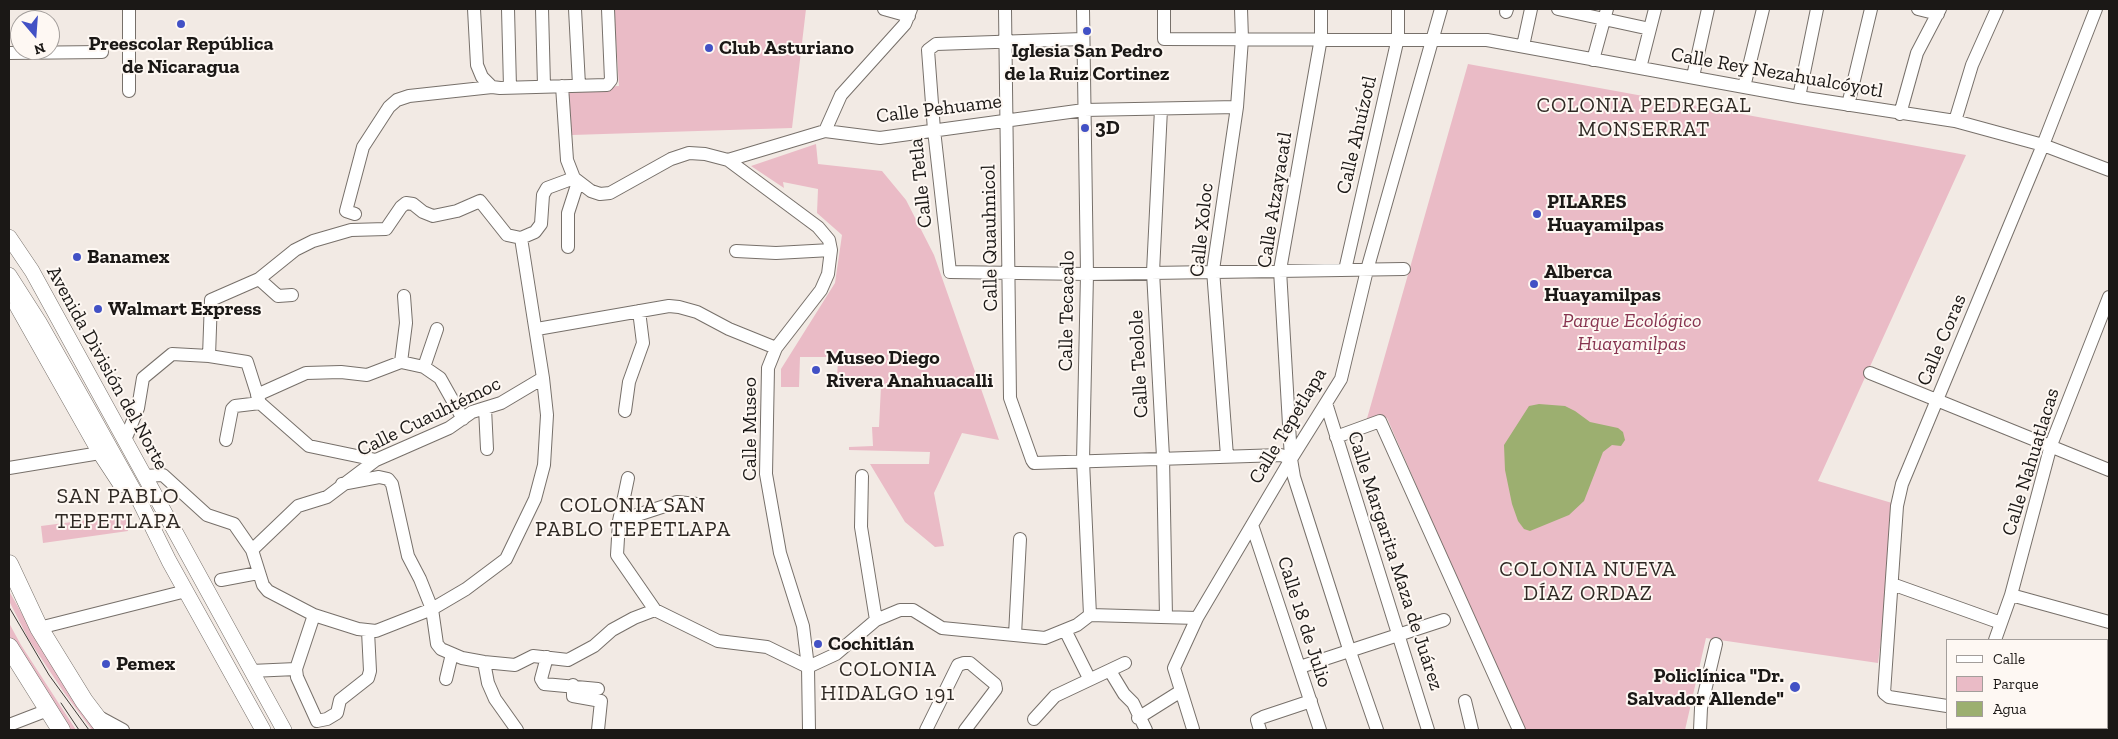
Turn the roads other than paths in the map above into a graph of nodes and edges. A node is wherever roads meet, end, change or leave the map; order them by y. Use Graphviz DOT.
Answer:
graph roads {
  1 [pos="128,9"];
  2 [pos="474,9"];
  3 [pos="508,9"];
  4 [pos="542,9"];
  5 [pos="575,9"];
  6 [pos="608,9"];
  7 [pos="884,9"];
  8 [pos="1005,9"];
  9 [pos="1083,9"];
  10 [pos="1164,9"];
  11 [pos="1241,9"];
  12 [pos="1321,9"];
  13 [pos="1398,9"];
  14 [pos="1441,9"];
  15 [pos="1530,9"];
  16 [pos="1558,9"];
  17 [pos="1655,9"];
  18 [pos="1708,9"];
  19 [pos="1763,9"];
  20 [pos="1817,9"];
  21 [pos="1871,9"];
  22 [pos="1918,9"];
  23 [pos="1997,9"];
  24 [pos="2096,9"];
  25 [pos="910,12"];
  26 [pos="1939,12"];
  27 [pos="1605,14"];
  28 [pos="1650,29"];
  29 [pos="1083,38"];
  30 [pos="1321,38"];
  31 [pos="1398,38"];
  32 [pos="1433,38"];
  33 [pos="1242,39"];
  34 [pos="1006,42"];
  35 [pos="1523,46"];
  36 [pos="102,52"];
  37 [pos="9,54"];
  38 [pos="1593,60"];
  39 [pos="1640,68"];
  40 [pos="1693,75"];
  41 [pos="578,85"];
  42 [pos="544,86"];
  43 [pos="562,86"];
  44 [pos="1744,86"];
  45 [pos="492,87"];
  46 [pos="510,87"];
  47 [pos="129,91"];
  48 [pos="1799,97"];
  49 [pos="1848,106"];
  50 [pos="1237,107"];
  51 [pos="1161,109"];
  52 [pos="1084,110"];
  53 [pos="1900,114"];
  54 [pos="1007,120"];
  55 [pos="1954,121"];
  56 [pos="934,130"];
  57 [pos="825,131"];
  58 [pos="2043,144"];
  59 [pos="728,160"];
  60 [pos="2109,170"];
  61 [pos="576,180"];
  62 [pos="355,214"];
  63 [pos="522,238"];
  64 [pos="10,240"];
  65 [pos="568,247"];
  66 [pos="831,250"];
  67 [pos="736,252"];
  68 [pos="1404,269"];
  69 [pos="1214,270"];
  70 [pos="1280,270"];
  71 [pos="1345,270"];
  72 [pos="1367,270"];
  73 [pos="1153,272"];
  74 [pos="1008,274"];
  75 [pos="1087,274"];
  76 [pos="9,275"];
  77 [pos="259,279"];
  78 [pos="10,292"];
  79 [pos="292,295"];
  80 [pos="404,296"];
  81 [pos="2109,297"];
  82 [pos="639,311"];
  83 [pos="537,329"];
  84 [pos="437,330"];
  85 [pos="776,348"];
  86 [pos="209,356"];
  87 [pos="400,362"];
  88 [pos="424,367"];
  89 [pos="1870,373"];
  90 [pos="544,378"];
  91 [pos="259,399"];
  92 [pos="1937,401"];
  93 [pos="1326,403"];
  94 [pos="485,408"];
  95 [pos="625,411"];
  96 [pos="463,419"];
  97 [pos="1336,437"];
  98 [pos="125,440"];
  99 [pos="226,440"];
  100 [pos="2051,445"];
  101 [pos="487,449"];
  102 [pos="100,453"];
  103 [pos="1227,456"];
  104 [pos="1163,457"];
  105 [pos="1291,459"];
  106 [pos="376,460"];
  107 [pos="1083,461"];
  108 [pos="9,468"];
  109 [pos="2109,470"];
  110 [pos="145,476"];
  111 [pos="862,476"];
  112 [pos="628,478"];
  113 [pos="342,484"];
  114 [pos="139,500"];
  115 [pos="697,504"];
  116 [pos="619,521"];
  117 [pos="1252,525"];
  118 [pos="1020,539"];
  119 [pos="252,550"];
  120 [pos="9,564"];
  121 [pos="258,572"];
  122 [pos="221,580"];
  123 [pos="1892,584"];
  124 [pos="186,591"];
  125 [pos="2011,595"];
  126 [pos="432,610"];
  127 [pos="655,610"];
  128 [pos="314,615"];
  129 [pos="1090,615"];
  130 [pos="1166,617"];
  131 [pos="1197,618"];
  132 [pos="202,619"];
  133 [pos="876,620"];
  134 [pos="1444,620"];
  135 [pos="2109,622"];
  136 [pos="2001,623"];
  137 [pos="39,628"];
  138 [pos="1066,630"];
  139 [pos="368,631"];
  140 [pos="1398,633"];
  141 [pos="1015,635"];
  142 [pos="1995,639"];
  143 [pos="1716,644"];
  144 [pos="9,647"];
  145 [pos="1349,649"];
  146 [pos="452,654"];
  147 [pos="547,657"];
  148 [pos="484,662"];
  149 [pos="1125,663"];
  150 [pos="808,667"];
  151 [pos="1300,667"];
  152 [pos="296,669"];
  153 [pos="251,671"];
  154 [pos="1110,671"];
  155 [pos="1089,678"];
  156 [pos="446,679"];
  157 [pos="573,685"];
  158 [pos="598,689"];
  159 [pos="1181,691"];
  160 [pos="1311,701"];
  161 [pos="1466,701"];
  162 [pos="1946,706"];
  163 [pos="48,710"];
  164 [pos="273,711"];
  165 [pos="96,715"];
  166 [pos="1138,718"];
  167 [pos="1034,720"];
  168 [pos="9,725"];
  169 [pos="1259,725"];
  170 [pos="1193,729"];
  171 [pos="61,730"];
  172 [pos="106,730"];
  173 [pos="123,730"];
  174 [pos="263,730"];
  175 [pos="284,730"];
  176 [pos="517,730"];
  177 [pos="598,730"];
  178 [pos="809,730"];
  179 [pos="926,730"];
  180 [pos="965,730"];
  181 [pos="1146,730"];
  182 [pos="1320,730"];
  183 [pos="1377,730"];
  184 [pos="1428,730"];
  185 [pos="1472,730"];
  186 [pos="1519,730"];
  187 [pos="1700,730"];
  1 -- 47 [label="street"];
  2 -- 45 [label="street"];
  3 -- 46 [label="street"];
  4 -- 42 [label="street"];
  5 -- 41 [label="street"];
  6 -- 41 [label="street"];
  7 -- 25 [label="street"];
  8 -- 34 [label="street, Calle Quauhnicol"];
  9 -- 29 [label="street, Calle Tecacalo"];
  10 -- 33 [label="street, Calle Rey Nezahualcóyotl"];
  11 -- 33 [label="street, Calle Xoloc"];
  12 -- 30 [label="street, Calle Atzayacatl"];
  13 -- 31 [label="street, Calle Ahuízotl"];
  14 -- 32 [label="street, Calle Tepetlapa"];
  15 -- 35 [label="street"];
  16 -- 27 [label="street"];
  17 -- 28 [label="street"];
  18 -- 40 [label="street"];
  19 -- 44 [label="street"];
  20 -- 48 [label="street"];
  21 -- 49 [label="street"];
  22 -- 26 [label="street"];
  23 -- 55 [label="street"];
  24 -- 58 [label="street, Calle Coras"];
  25 -- 57 [label="street"];
  26 -- 53 [label="street"];
  27 -- 28 [label="street"];
  27 -- 38 [label="street"];
  28 -- 39 [label="street"];
  29 -- 34 [label="street"];
  29 -- 52 [label="street, Calle Tecacalo"];
  30 -- 31 [label="street, Calle Rey Nezahualcóyotl"];
  30 -- 33 [label="street, Calle Rey Nezahualcóyotl"];
  30 -- 70 [label="street, Calle Atzayacatl"];
  31 -- 32 [label="street, Calle Rey Nezahualcóyotl"];
  31 -- 71 [label="street, Calle Ahuízotl"];
  32 -- 35 [label="street, Calle Rey Nezahualcóyotl"];
  32 -- 72 [label="street, Calle Tepetlapa"];
  33 -- 50 [label="street, Calle Xoloc"];
  34 -- 54 [label="street, Calle Quauhnicol"];
  34 -- 56 [label="street, Calle Tetla"];
  35 -- 38 [label="street, Calle Rey Nezahualcóyotl"];
  36 -- 37 [label="street"];
  38 -- 39 [label="street, Calle Rey Nezahualcóyotl"];
  39 -- 40 [label="street, Calle Rey Nezahualcóyotl"];
  40 -- 44 [label="street, Calle Rey Nezahualcóyotl"];
  41 -- 43 [label="street"];
  42 -- 43 [label="street"];
  42 -- 46 [label="street"];
  43 -- 61 [label="street"];
  44 -- 48 [label="street, Calle Rey Nezahualcóyotl"];
  45 -- 46 [label="street"];
  45 -- 62 [label="street"];
  48 -- 49 [label="street, Calle Rey Nezahualcóyotl"];
  49 -- 53 [label="street, Calle Rey Nezahualcóyotl"];
  50 -- 51 [label="street, Calle Pehuame"];
  50 -- 69 [label="street, Calle Xoloc"];
  51 -- 52 [label="street, Calle Pehuame"];
  51 -- 73 [label="street, Calle Teolole"];
  52 -- 54 [label="street, Calle Pehuame"];
  52 -- 75 [label="street, Calle Tecacalo"];
  53 -- 55 [label="street, Calle Rey Nezahualcóyotl"];
  54 -- 56 [label="street, Calle Pehuame"];
  54 -- 74 [label="street, Calle Quauhnicol"];
  55 -- 58 [label="street, Calle Rey Nezahualcóyotl"];
  56 -- 57 [label="street, Calle Pehuame"];
  56 -- 74 [label="street, Calle Tetla"];
  57 -- 59 [label="street"];
  58 -- 60 [label="street, Calle Rey Nezahualcóyotl"];
  58 -- 92 [label="street, Calle Coras"];
  59 -- 61 [label="street"];
  59 -- 66 [label="street"];
  61 -- 63 [label="street"];
  61 -- 65 [label="street"];
  63 -- 77 [label="street"];
  63 -- 83 [label="street"];
  64 -- 98 [label="main road, Avenida División del Norte"];
  66 -- 67 [label="street"];
  66 -- 85 [label="street, Calle Museo"];
  68 -- 72 [label="street"];
  69 -- 70 [label="street"];
  69 -- 73 [label="street"];
  69 -- 103 [label="street, Calle Xoloc"];
  70 -- 71 [label="street"];
  70 -- 105 [label="street, Calle Atzayacatl"];
  71 -- 72 [label="street"];
  72 -- 93 [label="street, Calle Tepetlapa"];
  73 -- 75 [label="street"];
  73 -- 104 [label="street, Calle Teolole"];
  74 -- 75 [label="street"];
  74 -- 107 [label="street, Calle Quauhnicol"];
  75 -- 107 [label="street, Calle Tecacalo"];
  76 -- 114 [label="main road, Avenida División del Norte"];
  77 -- 79 [label="street"];
  77 -- 86 [label="street"];
  78 -- 102 [label="main road, Avenida División del Norte"];
  80 -- 87 [label="street"];
  81 -- 100 [label="street, Calle Nahuatlacas"];
  82 -- 83 [label="street"];
  82 -- 85 [label="street"];
  82 -- 95 [label="street"];
  83 -- 90 [label="street"];
  84 -- 88 [label="street"];
  85 -- 150 [label="street, Calle Museo"];
  86 -- 91 [label="street"];
  86 -- 98 [label="street"];
  87 -- 88 [label="street"];
  87 -- 91 [label="street"];
  88 -- 96 [label="street"];
  89 -- 92 [label="street"];
  90 -- 94 [label="street, Calle Cuauhtémoc"];
  90 -- 126 [label="street"];
  91 -- 99 [label="street"];
  91 -- 106 [label="street"];
  92 -- 100 [label="street"];
  92 -- 123 [label="street, Calle Coras"];
  93 -- 97 [label="street, Calle Margarita Maza de Juárez"];
  93 -- 105 [label="street, Calle Tepetlapa"];
  94 -- 96 [label="street, Calle Cuauhtémoc"];
  94 -- 101 [label="street"];
  96 -- 106 [label="street, Calle Cuauhtémoc"];
  97 -- 140 [label="street, Calle Margarita Maza de Juárez"];
  97 -- 186 [label="street"];
  98 -- 110 [label="main road, Avenida División del Norte"];
  100 -- 109 [label="street"];
  100 -- 125 [label="street, Calle Nahuatlacas"];
  102 -- 108 [label="street"];
  102 -- 114 [label="main road, Avenida División del Norte"];
  103 -- 104 [label="street"];
  103 -- 105 [label="street"];
  104 -- 107 [label="street"];
  104 -- 130 [label="street, Calle Teolole"];
  105 -- 117 [label="street, Calle Tepetlapa"];
  105 -- 145 [label="street, Calle Atzayacatl"];
  106 -- 113 [label="street, Calle Cuauhtémoc"];
  107 -- 129 [label="street, Calle Tecacalo"];
  110 -- 119 [label="street"];
  110 -- 153 [label="main road, Avenida División del Norte"];
  111 -- 133 [label="street"];
  112 -- 116 [label="street"];
  113 -- 119 [label="street, Calle Cuauhtémoc"];
  113 -- 126 [label="street"];
  114 -- 124 [label="main road, Avenida División del Norte"];
  115 -- 116 [label="street"];
  116 -- 127 [label="street"];
  117 -- 131 [label="street, Calle Tepetlapa"];
  117 -- 151 [label="street, Calle 18 de Julio"];
  118 -- 141 [label="street"];
  119 -- 121 [label="street"];
  120 -- 137 [label="highway"];
  121 -- 122 [label="street"];
  121 -- 128 [label="street"];
  123 -- 136 [label="street"];
  123 -- 162 [label="street, Calle Coras"];
  124 -- 132 [label="main road, Avenida División del Norte"];
  124 -- 137 [label="street"];
  125 -- 135 [label="street"];
  125 -- 136 [label="street, Calle Nahuatlacas"];
  126 -- 139 [label="street"];
  126 -- 146 [label="street"];
  127 -- 147 [label="street"];
  127 -- 150 [label="street"];
  128 -- 139 [label="street"];
  128 -- 152 [label="street"];
  129 -- 130 [label="street"];
  129 -- 138 [label="street"];
  130 -- 131 [label="street"];
  131 -- 159 [label="street, Calle Tepetlapa"];
  132 -- 164 [label="main road"];
  132 -- 174 [label="main road, Avenida División del Norte"];
  133 -- 141 [label="street"];
  133 -- 150 [label="street"];
  134 -- 140 [label="street"];
  136 -- 142 [label="street, Calle Nahuatlacas"];
  137 -- 165 [label="highway"];
  138 -- 141 [label="street"];
  138 -- 155 [label="street"];
  139 -- 152 [label="street"];
  140 -- 145 [label="street"];
  140 -- 184 [label="street, Calle Margarita Maza de Juárez"];
  143 -- 187 [label="street"];
  144 -- 163 [label="highway"];
  145 -- 151 [label="street"];
  145 -- 183 [label="street, Calle Atzayacatl"];
  146 -- 148 [label="street"];
  146 -- 156 [label="street"];
  147 -- 148 [label="street"];
  147 -- 157 [label="street"];
  148 -- 176 [label="street"];
  149 -- 154 [label="street"];
  150 -- 178 [label="street, Calle Museo"];
  151 -- 160 [label="street, Calle 18 de Julio"];
  152 -- 153 [label="street"];
  153 -- 164 [label="main road, Avenida División del Norte"];
  154 -- 155 [label="street"];
  154 -- 166 [label="street"];
  155 -- 167 [label="street"];
  157 -- 158 [label="street"];
  157 -- 177 [label="street"];
  159 -- 166 [label="street"];
  159 -- 170 [label="street, Calle Tepetlapa"];
  160 -- 169 [label="street"];
  160 -- 182 [label="street, Calle 18 de Julio"];
  161 -- 185 [label="street"];
  163 -- 168 [label="street"];
  163 -- 171 [label="highway"];
  164 -- 175 [label="main road, Avenida División del Norte"];
  165 -- 172 [label="highway"];
  165 -- 173 [label="street"];
  166 -- 181 [label="street"];
  179 -- 180 [label="street"];
}
